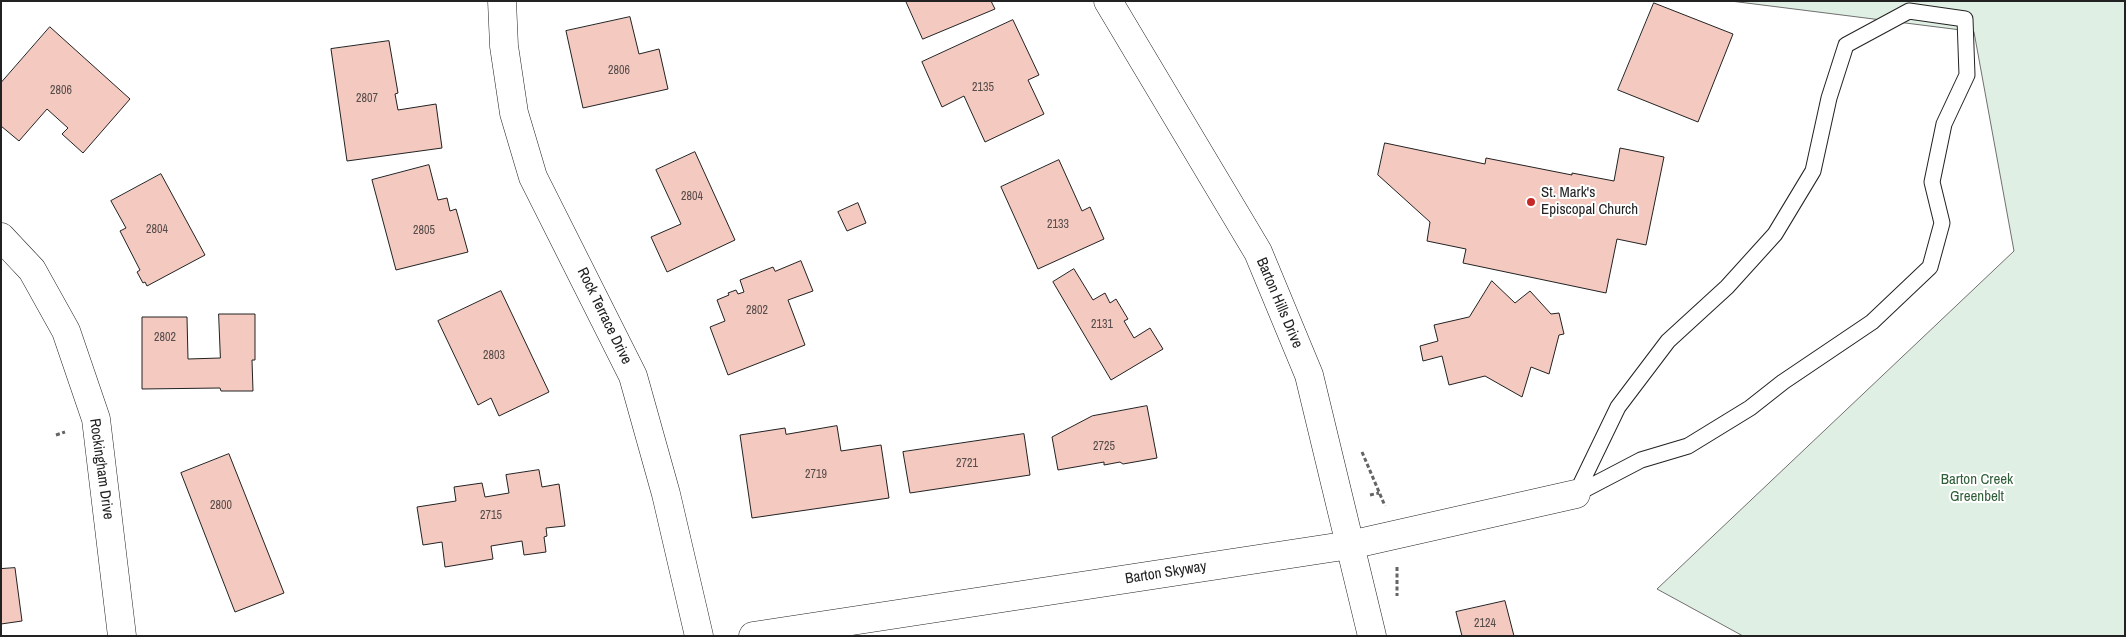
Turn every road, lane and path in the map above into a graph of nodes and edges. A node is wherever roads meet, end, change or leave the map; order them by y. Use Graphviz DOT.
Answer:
graph roads {
  1 [pos="502,1"];
  2 [pos="1108,1"];
  3 [pos="1,238"];
  4 [pos="1362,450"];
  5 [pos="1576,494"];
  6 [pos="1386,509"];
  7 [pos="1350,545"];
  8 [pos="1398,559"];
  9 [pos="1397,601"];
  10 [pos="122,636"];
  11 [pos="699,636"];
  12 [pos="753,636"];
  13 [pos="1372,636"];
  1 -- 11 [label="street, Rock Terrace Drive"];
  2 -- 7 [label="street, Barton Hills Drive"];
  3 -- 10 [label="street, Rockingham Drive"];
  4 -- 6 [label="path"];
  5 -- 5 [label="lane"];
  5 -- 7 [label="street, Barton Skyway"];
  7 -- 12 [label="street, Barton Skyway"];
  7 -- 13 [label="street, Barton Hills Drive"];
  8 -- 9 [label="path"];
}
